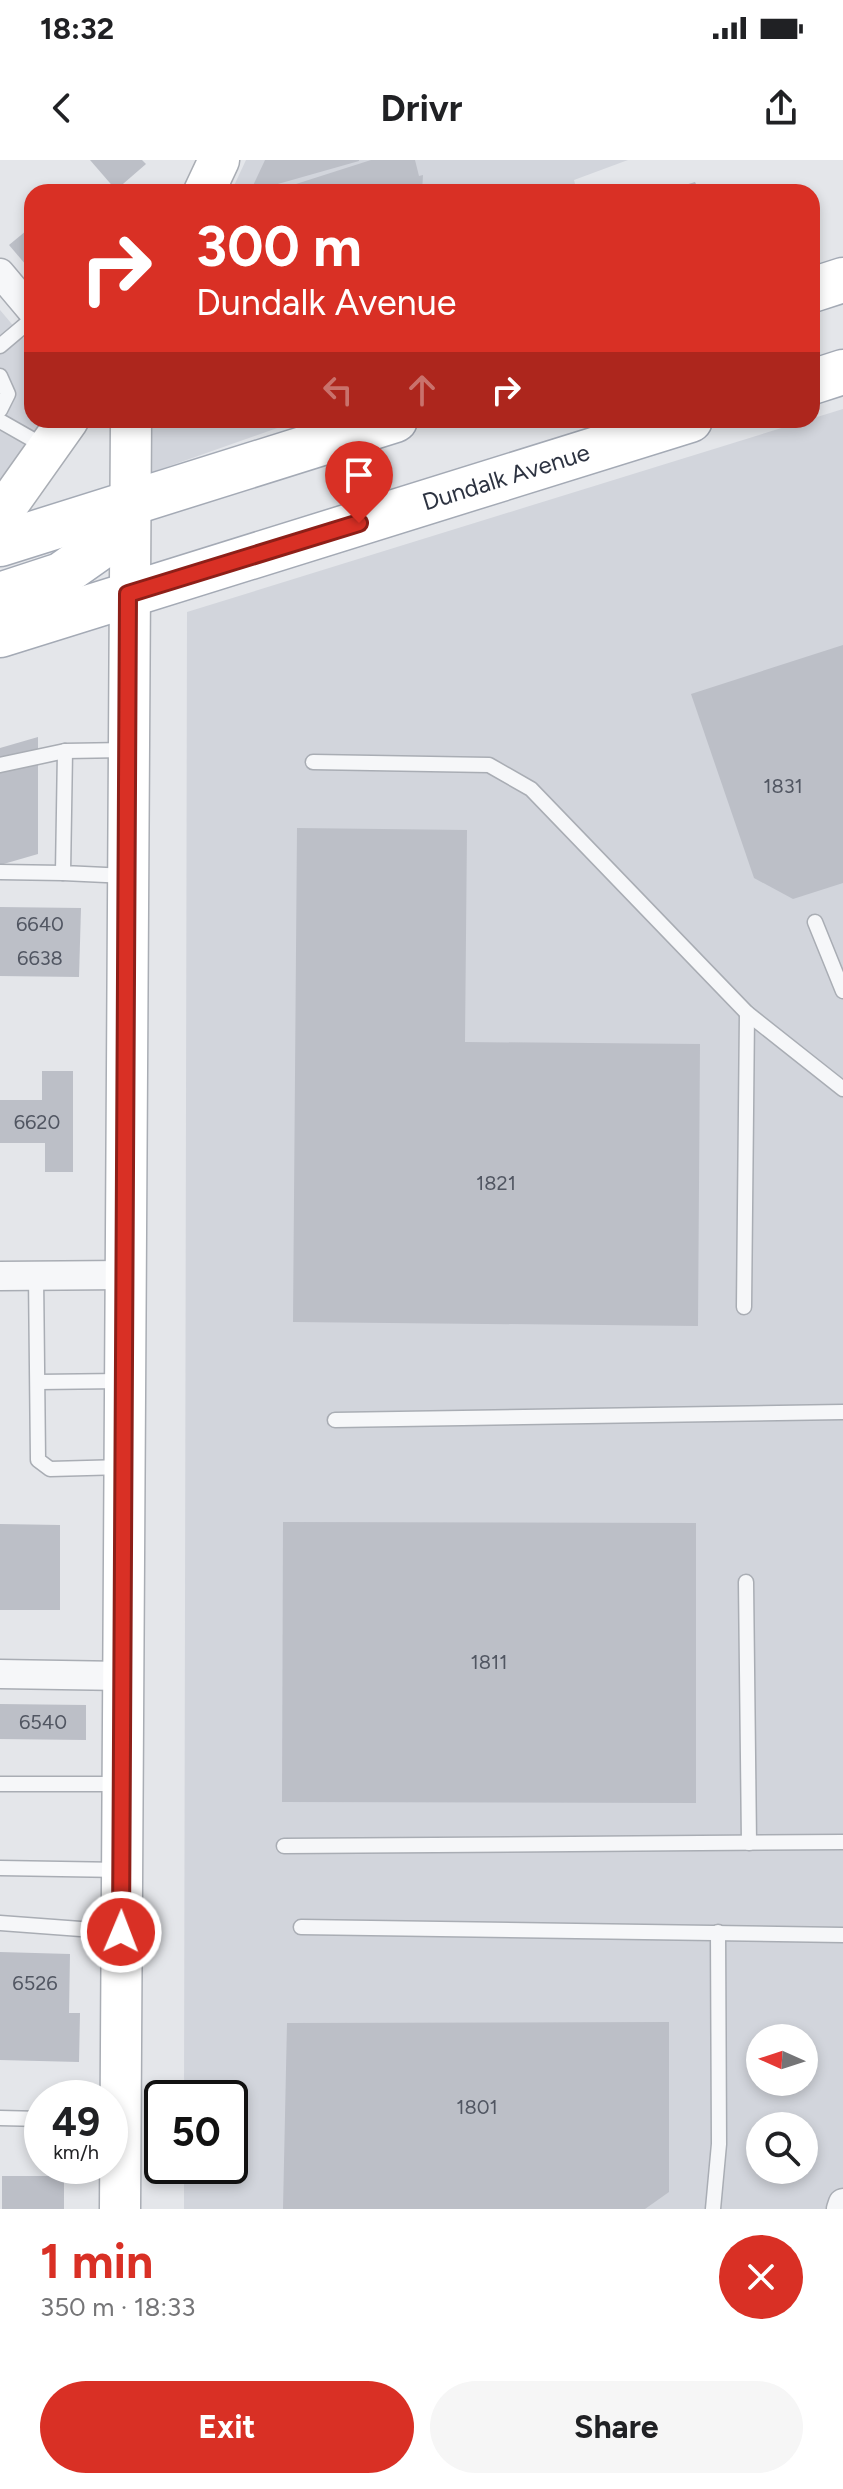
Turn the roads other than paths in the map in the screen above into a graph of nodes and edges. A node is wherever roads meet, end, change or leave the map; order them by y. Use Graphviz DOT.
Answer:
graph roads {
  1 [pos="219,160"];
  2 [pos="208,184"];
  3 [pos="0,273"];
  4 [pos="843,280"];
  5 [pos="820,287"];
  6 [pos="24,302"];
  7 [pos="24,326"];
  8 [pos="0,346"];
  9 [pos="843,372"];
  10 [pos="0,376"];
  11 [pos="820,379"];
  12 [pos="0,410"];
  13 [pos="0,421"];
  14 [pos="24,426"];
  15 [pos="31,428"];
  16 [pos="131,428"];
  17 [pos="369,428"];
  18 [pos="664,428"];
  19 [pos="58,434"];
  20 [pos="131,502"];
  21 [pos="0,516"];
  22 [pos="0,544"];
  23 [pos="128,594"];
  24 [pos="0,595"];
  25 [pos="0,635"];
  26 [pos="128,750"];
  27 [pos="65,751"];
  28 [pos="313,762"];
  29 [pos="0,765"];
  30 [pos="0,872"];
  31 [pos="63,873"];
  32 [pos="127,876"];
  33 [pos="815,922"];
  34 [pos="843,991"];
  35 [pos="747,1013"];
  36 [pos="843,1089"];
  37 [pos="36,1275"];
  38 [pos="126,1275"];
  39 [pos="0,1276"];
  40 [pos="744,1307"];
  41 [pos="125,1381"];
  42 [pos="38,1382"];
  43 [pos="843,1412"];
  44 [pos="335,1420"];
  45 [pos="124,1467"];
  46 [pos="746,1582"];
  47 [pos="0,1674"];
  48 [pos="123,1676"];
  49 [pos="0,1784"];
  50 [pos="123,1784"];
  51 [pos="843,1842"];
  52 [pos="749,1843"];
  53 [pos="284,1846"];
  54 [pos="0,1868"];
  55 [pos="122,1870"];
  56 [pos="0,1923"];
  57 [pos="301,1927"];
  58 [pos="121,1932"];
  59 [pos="718,1932"];
  60 [pos="843,1935"];
  61 [pos="116,2080"];
  62 [pos="0,2118"];
  63 [pos="24,2119"];
  64 [pos="119,2184"];
  65 [pos="843,2203"];
  66 [pos="120,2209"];
  67 [pos="713,2209"];
  68 [pos="841,2209"];
  1 -- 2 [label="main road"];
  3 -- 6 [label="street"];
  4 -- 5 [label="main road"];
  7 -- 8 [label="lane"];
  9 -- 11 [label="main road"];
  10 -- 12 [label="lane"];
  13 -- 14 [label="lane"];
  15 -- 19 [label="lane"];
  16 -- 20 [label="main road"];
  17 -- 20 [label="main road"];
  18 -- 23 [label="main road, Dundalk Avenue"];
  19 -- 21 [label="main road"];
  20 -- 22 [label="main road"];
  20 -- 23 [label="main road"];
  20 -- 24 [label="main road"];
  23 -- 25 [label="main road, Dundalk Avenue"];
  23 -- 26 [label="main road"];
  26 -- 27 [label="lane"];
  26 -- 32 [label="main road"];
  27 -- 29 [label="lane"];
  27 -- 31 [label="lane"];
  28 -- 35 [label="lane"];
  30 -- 31 [label="lane"];
  31 -- 32 [label="lane"];
  32 -- 38 [label="main road"];
  33 -- 34 [label="lane"];
  35 -- 36 [label="lane"];
  35 -- 40 [label="lane"];
  37 -- 38 [label="street"];
  37 -- 39 [label="street"];
  37 -- 42 [label="lane"];
  38 -- 41 [label="main road"];
  41 -- 42 [label="lane"];
  41 -- 45 [label="main road"];
  42 -- 45 [label="lane"];
  43 -- 44 [label="lane"];
  45 -- 48 [label="main road"];
  46 -- 52 [label="lane"];
  47 -- 48 [label="street"];
  48 -- 50 [label="main road"];
  49 -- 50 [label="lane"];
  50 -- 55 [label="main road"];
  51 -- 52 [label="lane"];
  52 -- 53 [label="lane"];
  54 -- 55 [label="lane"];
  55 -- 58 [label="main road"];
  56 -- 58 [label="lane"];
  57 -- 59 [label="lane"];
  58 -- 61 [label="main road"];
  59 -- 60 [label="lane"];
  59 -- 67 [label="lane"];
  62 -- 63 [label="lane"];
  64 -- 66 [label="main road"];
  65 -- 68 [label="street"];
}
